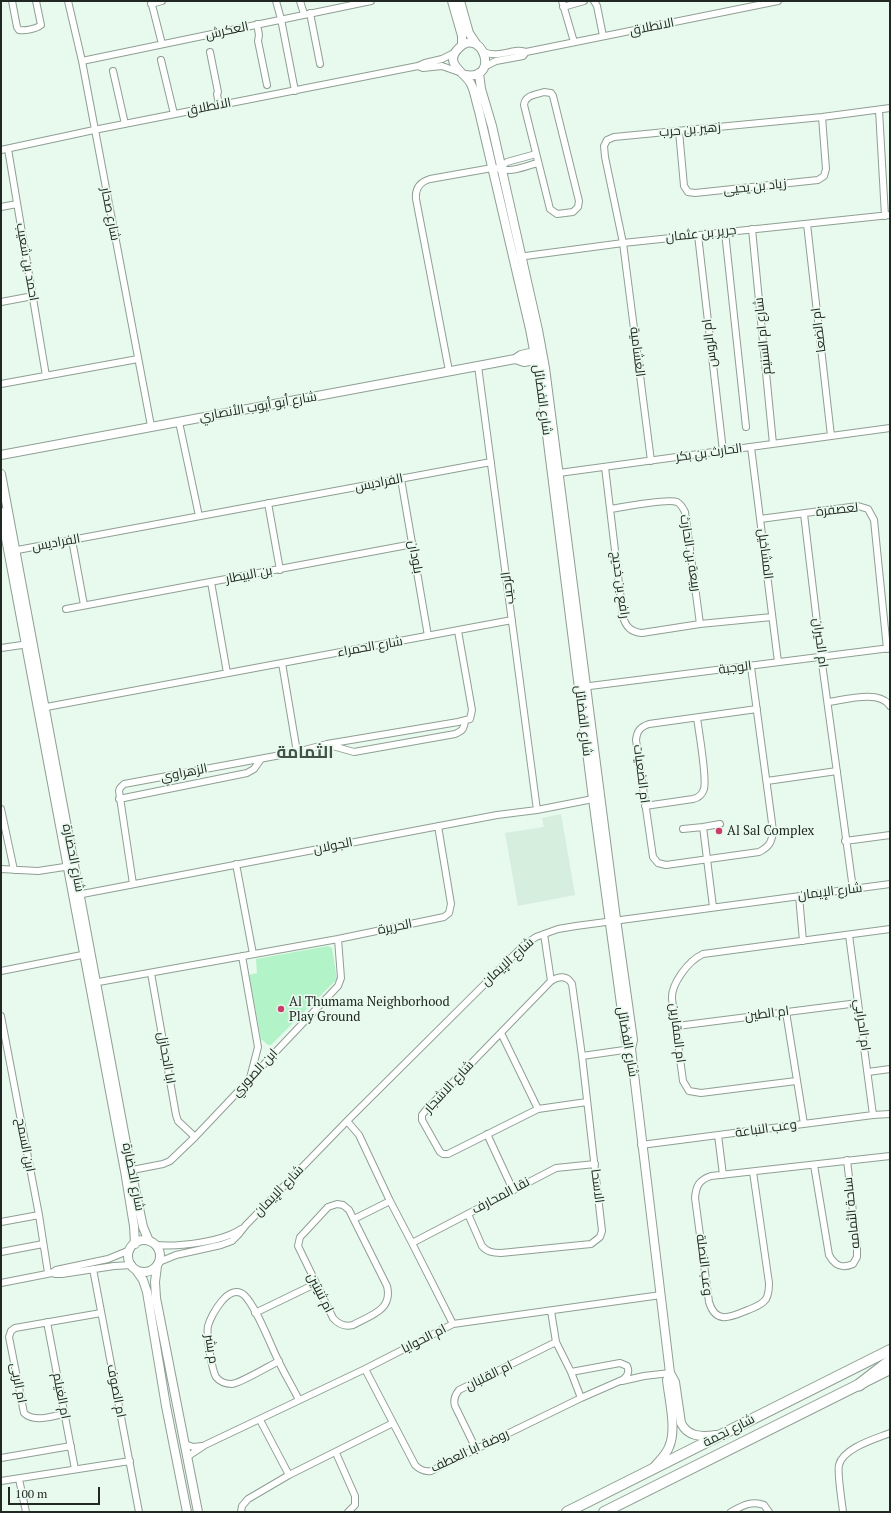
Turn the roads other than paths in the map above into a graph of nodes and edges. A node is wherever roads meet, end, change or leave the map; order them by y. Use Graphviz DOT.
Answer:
graph roads {
  1 [pos="12,1"];
  2 [pos="36,1"];
  3 [pos="68,1"];
  4 [pos="162,1"];
  5 [pos="276,1"];
  6 [pos="300,1"];
  7 [pos="372,1"];
  8 [pos="452,1"];
  9 [pos="460,1"];
  10 [pos="584,1"];
  11 [pos="594,1"];
  12 [pos="778,1"];
  13 [pos="151,2"];
  14 [pos="340,4"];
  15 [pos="563,4"];
  16 [pos="307,14"];
  17 [pos="281,19"];
  18 [pos="255,25"];
  19 [pos="603,36"];
  20 [pos="574,42"];
  21 [pos="162,44"];
  22 [pos="477,45"];
  23 [pos="462,46"];
  24 [pos="210,52"];
  25 [pos="456,52"];
  26 [pos="484,52"];
  27 [pos="526,52"];
  28 [pos="161,60"];
  29 [pos="82,61"];
  30 [pos="320,64"];
  31 [pos="418,66"];
  32 [pos="481,70"];
  33 [pos="113,71"];
  34 [pos="462,73"];
  35 [pos="267,85"];
  36 [pos="295,91"];
  37 [pos="221,104"];
  38 [pos="890,108"];
  39 [pos="879,110"];
  40 [pos="174,114"];
  41 [pos="822,117"];
  42 [pos="482,123"];
  43 [pos="125,124"];
  44 [pos="491,124"];
  45 [pos="94,130"];
  46 [pos="679,131"];
  47 [pos="4,149"];
  48 [pos="536,154"];
  49 [pos="538,163"];
  50 [pos="492,168"];
  51 [pos="501,168"];
  52 [pos="17,204"];
  53 [pos="1,207"];
  54 [pos="888,216"];
  55 [pos="807,224"];
  56 [pos="752,229"];
  57 [pos="725,232"];
  58 [pos="698,235"];
  59 [pos="622,243"];
  60 [pos="517,257"];
  61 [pos="33,296"];
  62 [pos="1,302"];
  63 [pos="539,355"];
  64 [pos="138,359"];
  65 [pos="478,366"];
  66 [pos="449,371"];
  67 [pos="46,376"];
  68 [pos="1,384"];
  69 [pos="179,422"];
  70 [pos="151,426"];
  71 [pos="746,427"];
  72 [pos="890,428"];
  73 [pos="831,436"];
  74 [pos="773,444"];
  75 [pos="548,446"];
  76 [pos="751,447"];
  77 [pos="723,451"];
  78 [pos="1,454"];
  79 [pos="651,461"];
  80 [pos="491,462"];
  81 [pos="605,467"];
  82 [pos="559,473"];
  83 [pos="1,474"];
  84 [pos="401,479"];
  85 [pos="268,504"];
  86 [pos="611,509"];
  87 [pos="1,512"];
  88 [pos="804,514"];
  89 [pos="199,516"];
  90 [pos="760,519"];
  91 [pos="72,540"];
  92 [pos="412,544"];
  93 [pos="12,551"];
  94 [pos="280,570"];
  95 [pos="212,582"];
  96 [pos="84,605"];
  97 [pos="66,609"];
  98 [pos="772,617"];
  99 [pos="512,620"];
  100 [pos="700,624"];
  101 [pos="458,630"];
  102 [pos="428,636"];
  103 [pos="29,644"];
  104 [pos="1,648"];
  105 [pos="888,649"];
  106 [pos="821,656"];
  107 [pos="778,662"];
  108 [pos="282,663"];
  109 [pos="751,666"];
  110 [pos="227,673"];
  111 [pos="582,687"];
  112 [pos="828,702"];
  113 [pos="890,706"];
  114 [pos="41,708"];
  115 [pos="757,709"];
  116 [pos="697,718"];
  117 [pos="465,721"];
  118 [pos="327,744"];
  119 [pos="297,752"];
  120 [pos="261,759"];
  121 [pos="837,771"];
  122 [pos="766,781"];
  123 [pos="120,799"];
  124 [pos="593,799"];
  125 [pos="645,806"];
  126 [pos="1,809"];
  127 [pos="536,810"];
  128 [pos="720,824"];
  129 [pos="438,826"];
  130 [pos="703,826"];
  131 [pos="605,828"];
  132 [pos="683,829"];
  133 [pos="890,836"];
  134 [pos="845,841"];
  135 [pos="707,860"];
  136 [pos="236,864"];
  137 [pos="71,866"];
  138 [pos="1,869"];
  139 [pos="14,870"];
  140 [pos="133,884"];
  141 [pos="890,884"];
  142 [pos="853,889"];
  143 [pos="76,895"];
  144 [pos="799,896"];
  145 [pos="713,907"];
  146 [pos="612,920"];
  147 [pos="890,929"];
  148 [pos="544,934"];
  149 [pos="850,935"];
  150 [pos="338,939"];
  151 [pos="803,941"];
  152 [pos="88,954"];
  153 [pos="254,954"];
  154 [pos="242,956"];
  155 [pos="1,971"];
  156 [pos="151,973"];
  157 [pos="551,981"];
  158 [pos="93,983"];
  159 [pos="858,1003"];
  160 [pos="786,1012"];
  161 [pos="1,1016"];
  162 [pos="677,1026"];
  163 [pos="3,1033"];
  164 [pos="501,1033"];
  165 [pos="631,1049"];
  166 [pos="582,1056"];
  167 [pos="890,1069"];
  168 [pos="868,1072"];
  169 [pos="249,1080"];
  170 [pos="796,1081"];
  171 [pos="587,1102"];
  172 [pos="538,1109"];
  173 [pos="890,1114"];
  174 [pos="873,1115"];
  175 [pos="347,1121"];
  176 [pos="804,1124"];
  177 [pos="487,1134"];
  178 [pos="718,1135"];
  179 [pos="195,1136"];
  180 [pos="641,1145"];
  181 [pos="890,1156"];
  182 [pos="847,1160"];
  183 [pos="594,1164"];
  184 [pos="814,1165"];
  185 [pos="128,1170"];
  186 [pos="753,1172"];
  187 [pos="723,1174"];
  188 [pos="513,1190"];
  189 [pos="390,1201"];
  190 [pos="468,1214"];
  191 [pos="39,1215"];
  192 [pos="354,1219"];
  193 [pos="1,1222"];
  194 [pos="246,1225"];
  195 [pos="152,1243"];
  196 [pos="412,1243"];
  197 [pos="43,1244"];
  198 [pos="132,1247"];
  199 [pos="1,1252"];
  200 [pos="158,1264"];
  201 [pos="134,1267"];
  202 [pos="93,1269"];
  203 [pos="50,1273"];
  204 [pos="1,1283"];
  205 [pos="315,1284"];
  206 [pos="661,1295"];
  207 [pos="551,1311"];
  208 [pos="101,1312"];
  209 [pos="256,1313"];
  210 [pos="48,1322"];
  211 [pos="453,1324"];
  212 [pos="556,1342"];
  213 [pos="890,1350"];
  214 [pos="279,1361"];
  215 [pos="890,1361"];
  216 [pos="365,1369"];
  217 [pos="890,1369"];
  218 [pos="571,1372"];
  219 [pos="670,1373"];
  220 [pos="619,1381"];
  221 [pos="859,1385"];
  222 [pos="581,1398"];
  223 [pos="299,1400"];
  224 [pos="64,1414"];
  225 [pos="260,1420"];
  226 [pos="393,1423"];
  227 [pos="890,1433"];
  228 [pos="721,1435"];
  229 [pos="185,1444"];
  230 [pos="205,1445"];
  231 [pos="71,1446"];
  232 [pos="476,1450"];
  233 [pos="336,1453"];
  234 [pos="186,1457"];
  235 [pos="1,1458"];
  236 [pos="130,1461"];
  237 [pos="75,1469"];
  238 [pos="650,1470"];
  239 [pos="289,1475"];
  240 [pos="19,1478"];
  241 [pos="1,1482"];
  242 [pos="26,1512"];
  243 [pos="139,1512"];
  244 [pos="187,1512"];
  245 [pos="198,1512"];
  246 [pos="241,1512"];
  247 [pos="348,1512"];
  248 [pos="567,1512"];
  249 [pos="604,1512"];
  250 [pos="731,1512"];
  251 [pos="769,1512"];
  252 [pos="843,1512"];
  1 -- 2 [label="street"];
  3 -- 29 [label="street, شارع صحار"];
  4 -- 13 [label="street"];
  5 -- 17 [label="street"];
  6 -- 16 [label="street"];
  7 -- 14 [label="street, العكرش"];
  8 -- 23 [label="street"];
  9 -- 22 [label="street"];
  10 -- 15 [label="street"];
  11 -- 19 [label="street"];
  12 -- 19 [label="street, الانطلاق"];
  13 -- 21 [label="street"];
  14 -- 16 [label="street, العكرش"];
  15 -- 20 [label="street"];
  16 -- 17 [label="street, العكرش"];
  16 -- 30 [label="street"];
  17 -- 18 [label="street, العكرش"];
  17 -- 36 [label="street"];
  18 -- 21 [label="street, العكرش"];
  18 -- 35 [label="street"];
  19 -- 20 [label="street, الانطلاق"];
  20 -- 27 [label="street, الانطلاق"];
  21 -- 29 [label="street, العكرش"];
  22 -- 23 [label="street"];
  22 -- 26 [label="street"];
  23 -- 25 [label="street"];
  24 -- 37 [label="street"];
  25 -- 31 [label="street, الانطلاق"];
  25 -- 34 [label="street"];
  26 -- 27 [label="street, الانطلاق"];
  26 -- 32 [label="street"];
  27 -- 32 [label="street, الانطلاق"];
  28 -- 40 [label="street"];
  29 -- 45 [label="street, شارع صحار"];
  31 -- 34 [label="street, الانطلاق"];
  31 -- 36 [label="street, الانطلاق"];
  32 -- 34 [label="street"];
  32 -- 44 [label="street"];
  33 -- 43 [label="street"];
  34 -- 42 [label="street, شارع الفضائل"];
  36 -- 37 [label="street, الانطلاق"];
  37 -- 40 [label="street, الانطلاق"];
  38 -- 39 [label="street, زهير بن حرب"];
  39 -- 41 [label="street, زهير بن حرب"];
  39 -- 54 [label="street"];
  40 -- 43 [label="street, الانطلاق"];
  41 -- 46 [label="street, زهير بن حرب"];
  41 -- 46 [label="street, زياد بن يحيى"];
  42 -- 44 [label="street"];
  42 -- 50 [label="street, شارع الفضائل"];
  43 -- 45 [label="street, الانطلاق"];
  44 -- 51 [label="street"];
  45 -- 47 [label="street, الانطلاق"];
  45 -- 64 [label="street, شارع صحار"];
  46 -- 59 [label="street, زهير بن حرب"];
  47 -- 52 [label="street, احمد بن شعيب"];
  48 -- 49 [label="street"];
  48 -- 49 [label="street"];
  48 -- 51 [label="street"];
  49 -- 51 [label="street"];
  50 -- 51 [label="street"];
  50 -- 60 [label="street, شارع الفضائل"];
  50 -- 66 [label="street"];
  51 -- 60 [label="street"];
  52 -- 53 [label="street"];
  52 -- 61 [label="street, احمد بن شعيب"];
  54 -- 55 [label="street, جرير بن عثمان"];
  55 -- 56 [label="street, جرير بن عثمان"];
  55 -- 73 [label="street, ام الضعا"];
  56 -- 57 [label="street, جرير بن عثمان"];
  56 -- 74 [label="street, شارع ام السنيم"];
  57 -- 58 [label="street, جرير بن عثمان"];
  57 -- 71 [label="street"];
  58 -- 59 [label="street, جرير بن عثمان"];
  58 -- 77 [label="street, ام الروس"];
  59 -- 60 [label="street, جرير بن عثمان"];
  59 -- 79 [label="street, الغشامية"];
  60 -- 63 [label="street, شارع الفضائل"];
  61 -- 62 [label="street"];
  61 -- 67 [label="street, احمد بن شعيب"];
  63 -- 65 [label="street, شارع أبو أيوب الأنصاري"];
  63 -- 75 [label="street, شارع الفضائل"];
  63 -- 82 [label="street"];
  64 -- 67 [label="street"];
  64 -- 70 [label="street, شارع صحار"];
  65 -- 66 [label="street, شارع أبو أيوب الأنصاري"];
  65 -- 80 [label="street, الرحيب"];
  66 -- 69 [label="street, شارع أبو أيوب الأنصاري"];
  67 -- 68 [label="street"];
  69 -- 70 [label="street, شارع أبو أيوب الأنصاري"];
  69 -- 89 [label="street"];
  70 -- 78 [label="street, شارع أبو أيوب الأنصاري"];
  72 -- 73 [label="street, الحارث بن بكر"];
  73 -- 74 [label="street, الحارث بن بكر"];
  74 -- 76 [label="street, الحارث بن بكر"];
  75 -- 82 [label="street"];
  75 -- 111 [label="street, شارع الفضائل"];
  76 -- 77 [label="street, الحارث بن بكر"];
  76 -- 90 [label="street, المشاخيل"];
  77 -- 79 [label="street, الحارث بن بكر"];
  79 -- 81 [label="street, الحارث بن بكر"];
  80 -- 84 [label="street, الفراديس"];
  80 -- 99 [label="street, الرحيب"];
  81 -- 82 [label="street, الحارث بن بكر"];
  81 -- 86 [label="street, رافع بن خديج"];
  82 -- 111 [label="street"];
  83 -- 93 [label="street, شارع الحضارة"];
  84 -- 85 [label="street, الفراديس"];
  84 -- 92 [label="street, بلودان"];
  85 -- 89 [label="street, الفراديس"];
  85 -- 94 [label="street"];
  86 -- 100 [label="street, ربيعة بن الحارث"];
  86 -- 100 [label="street, رافع بن خديج"];
  87 -- 93 [label="street, شارع الحضارة"];
  88 -- 90 [label="street, لعصفرة"];
  88 -- 105 [label="street, لعصفرة"];
  88 -- 106 [label="street, ام الحيران"];
  89 -- 91 [label="street, الفراديس"];
  90 -- 98 [label="street, المشاخيل"];
  91 -- 93 [label="street, الفراديس"];
  91 -- 96 [label="street"];
  92 -- 94 [label="street, بن البيطار"];
  92 -- 102 [label="street, بلودان"];
  93 -- 103 [label="street, شارع الحضارة"];
  94 -- 95 [label="street, بن البيطار"];
  95 -- 96 [label="street, بن البيطار"];
  95 -- 110 [label="street"];
  96 -- 97 [label="street, بن البيطار"];
  98 -- 100 [label="street, رافع بن خديج"];
  98 -- 107 [label="street, المشاخيل"];
  99 -- 101 [label="street, شارع الحمراء"];
  99 -- 127 [label="street, الرحيب"];
  101 -- 102 [label="street, شارع الحمراء"];
  101 -- 117 [label="street"];
  102 -- 108 [label="street, شارع الحمراء"];
  103 -- 104 [label="street"];
  103 -- 114 [label="street, شارع الحضارة"];
  105 -- 106 [label="street, الوجبة"];
  106 -- 107 [label="street, الوجبة"];
  106 -- 112 [label="street, ام الحيران"];
  107 -- 109 [label="street, الوجبة"];
  108 -- 110 [label="street, شارع الحمراء"];
  108 -- 119 [label="street"];
  109 -- 111 [label="street, الوجبة"];
  109 -- 115 [label="street, ام الضعيات"];
  110 -- 114 [label="street, شارع الحمراء"];
  111 -- 124 [label="street, شارع الفضائل"];
  111 -- 131 [label="street"];
  112 -- 113 [label="street"];
  112 -- 121 [label="street, ام الحيران"];
  114 -- 137 [label="street, شارع الحضارة"];
  115 -- 116 [label="street, ام الضعيات"];
  115 -- 122 [label="street, ام الضعيات"];
  116 -- 125 [label="street"];
  116 -- 125 [label="street, ام الضعيات"];
  117 -- 118 [label="street, الزهراوي"];
  117 -- 118 [label="street"];
  118 -- 119 [label="street, الزهراوي"];
  119 -- 120 [label="street, الزهراوي"];
  120 -- 123 [label="street, الزهراوي"];
  120 -- 123 [label="street, الزهراوي"];
  121 -- 122 [label="street"];
  121 -- 134 [label="street, ام الحيران"];
  122 -- 135 [label="street, ام الضعيات"];
  123 -- 140 [label="street"];
  124 -- 127 [label="street, الجولان"];
  124 -- 131 [label="street"];
  124 -- 146 [label="street, شارع الفضائل"];
  125 -- 135 [label="street, ام الضعيات"];
  126 -- 139 [label="street"];
  127 -- 129 [label="street, الجولان"];
  128 -- 130 [label="street"];
  129 -- 136 [label="street, الجولان"];
  129 -- 150 [label="street, الحريرة"];
  130 -- 132 [label="street"];
  130 -- 135 [label="street"];
  131 -- 146 [label="street"];
  133 -- 134 [label="street"];
  134 -- 142 [label="street, ام الحيران"];
  135 -- 145 [label="street"];
  136 -- 140 [label="street, الجولان"];
  136 -- 153 [label="street"];
  137 -- 139 [label="street"];
  137 -- 143 [label="street, شارع الحضارة"];
  138 -- 139 [label="street"];
  140 -- 143 [label="street, الجولان"];
  141 -- 142 [label="street, شارع الإيمان"];
  142 -- 144 [label="street, شارع الإيمان"];
  143 -- 152 [label="street, شارع الحضارة"];
  144 -- 145 [label="street, شارع الإيمان"];
  144 -- 151 [label="street"];
  145 -- 146 [label="street, شارع الإيمان"];
  146 -- 148 [label="street, شارع الإيمان"];
  146 -- 165 [label="street"];
  146 -- 165 [label="street, شارع الفضائل"];
  147 -- 149 [label="street, ام المقارين"];
  148 -- 157 [label="street"];
  148 -- 175 [label="street, شارع الإيمان"];
  149 -- 151 [label="street, ام المقارين"];
  149 -- 159 [label="street, ام الحرابي"];
  150 -- 153 [label="street, الحريرة"];
  150 -- 169 [label="street, ابن الصوري"];
  151 -- 162 [label="street, ام المقارين"];
  152 -- 155 [label="street"];
  152 -- 158 [label="street, شارع الحضارة"];
  153 -- 154 [label="street, الحريرة"];
  154 -- 156 [label="street, الحريرة"];
  154 -- 169 [label="street"];
  156 -- 158 [label="street, الحريرة"];
  156 -- 179 [label="street, ابا الجحازل"];
  157 -- 164 [label="street, شارع الاشجار"];
  157 -- 166 [label="street, الاسحا"];
  158 -- 185 [label="street, شارع الحضارة"];
  159 -- 160 [label="street, ام الطين"];
  159 -- 168 [label="street, ام الحرابي"];
  160 -- 162 [label="street, ام الطين"];
  160 -- 170 [label="street"];
  161 -- 163 [label="street, ابن السمح"];
  162 -- 170 [label="street, ام المقارين"];
  163 -- 191 [label="street, ابن السمح"];
  164 -- 172 [label="street"];
  164 -- 177 [label="street, شارع الاشجار"];
  165 -- 166 [label="street"];
  165 -- 180 [label="street, شارع الفضائل"];
  166 -- 171 [label="street, الاسحا"];
  167 -- 168 [label="street"];
  168 -- 174 [label="street, ام الحرابي"];
  169 -- 179 [label="street, ابن الصوري"];
  170 -- 176 [label="street"];
  171 -- 172 [label="street, شارع الاشجار"];
  171 -- 183 [label="street, الاسحا"];
  172 -- 177 [label="street, شارع الاشجار"];
  173 -- 174 [label="street, وعب النباعة"];
  174 -- 176 [label="street, وعب النباعة"];
  175 -- 189 [label="street"];
  175 -- 194 [label="street, شارع الإيمان"];
  176 -- 178 [label="street, وعب النباعة"];
  177 -- 188 [label="street"];
  178 -- 180 [label="street, وعب النباعة"];
  178 -- 187 [label="street"];
  179 -- 185 [label="street, ابن الصوري"];
  180 -- 206 [label="street, شارع الفضائل"];
  181 -- 182 [label="street, وعب النصلة"];
  182 -- 184 [label="street, وعب النصلة"];
  182 -- 184 [label="street, ساحة الثمامه"];
  183 -- 188 [label="street, نقا المحارف"];
  183 -- 190 [label="street, الاسحا"];
  184 -- 186 [label="street, وعب النصلة"];
  185 -- 195 [label="street, شارع الحضارة"];
  185 -- 198 [label="street, شارع الحضارة"];
  186 -- 187 [label="street, وعب النصلة"];
  186 -- 187 [label="street, وعب النصلة"];
  188 -- 190 [label="street, نقا المحارف"];
  189 -- 192 [label="street"];
  189 -- 196 [label="street"];
  190 -- 196 [label="street, نقا المحارف"];
  191 -- 193 [label="street"];
  191 -- 197 [label="street, ابن السمح"];
  192 -- 205 [label="street, ام ثنيتين"];
  192 -- 205 [label="street, ام ثنيتين"];
  194 -- 195 [label="street, شارع الإيمان"];
  194 -- 200 [label="street, شارع الإيمان"];
  195 -- 198 [label="street"];
  195 -- 200 [label="street"];
  196 -- 211 [label="street"];
  197 -- 199 [label="street"];
  197 -- 203 [label="street, ابن السمح"];
  198 -- 201 [label="street"];
  198 -- 203 [label="street"];
  200 -- 201 [label="street"];
  200 -- 229 [label="street"];
  201 -- 202 [label="street"];
  201 -- 244 [label="street"];
  202 -- 203 [label="street"];
  202 -- 208 [label="street, ام الصوف"];
  203 -- 204 [label="street"];
  205 -- 209 [label="street"];
  206 -- 207 [label="street, ام الحوايا"];
  206 -- 219 [label="street, شارع الفضائل"];
  207 -- 211 [label="street, ام الحوايا"];
  207 -- 212 [label="street"];
  208 -- 210 [label="street, ام الربى"];
  208 -- 236 [label="street, ام الصوف"];
  209 -- 214 [label="street, م بشر"];
  209 -- 214 [label="street, م بشر"];
  210 -- 224 [label="street, ام الغيلم"];
  210 -- 224 [label="street, ام الربى"];
  211 -- 216 [label="street, ام الحوايا"];
  212 -- 218 [label="street"];
  212 -- 232 [label="street, ام القلبان"];
  213 -- 228 [label="main road, شارع نجمة"];
  214 -- 223 [label="street, م بشر"];
  215 -- 221 [label="highway"];
  216 -- 223 [label="street, ام الحوايا"];
  216 -- 226 [label="street, روضة ابا العطف"];
  217 -- 221 [label="main road, شارع نجمة"];
  218 -- 220 [label="street"];
  218 -- 222 [label="street"];
  219 -- 220 [label="street, روضة ابا العطف"];
  219 -- 228 [label="street, شارع الفضائل"];
  219 -- 238 [label="street, شارع الفضائل"];
  220 -- 222 [label="street, روضة ابا العطف"];
  221 -- 249 [label="main road, شارع نجمة"];
  222 -- 232 [label="street, روضة ابا العطف"];
  223 -- 225 [label="street, ام الحوايا"];
  224 -- 231 [label="street, ام الغيلم"];
  225 -- 230 [label="street, ام الحوايا"];
  225 -- 239 [label="street"];
  226 -- 232 [label="street, روضة ابا العطف"];
  226 -- 233 [label="street"];
  227 -- 252 [label="street"];
  228 -- 238 [label="main road, شارع نجمة"];
  229 -- 230 [label="street, ام الحوايا"];
  229 -- 234 [label="street"];
  230 -- 234 [label="street, ام الحوايا"];
  231 -- 235 [label="street"];
  231 -- 237 [label="street, ام الغيلم"];
  233 -- 239 [label="street"];
  233 -- 247 [label="street"];
  234 -- 245 [label="street"];
  236 -- 237 [label="street"];
  236 -- 243 [label="street, ام الصوف"];
  237 -- 240 [label="street"];
  238 -- 248 [label="main road, شارع نجمة"];
  239 -- 246 [label="street"];
  240 -- 241 [label="street"];
  240 -- 242 [label="street"];
  250 -- 251 [label="street"];
}
